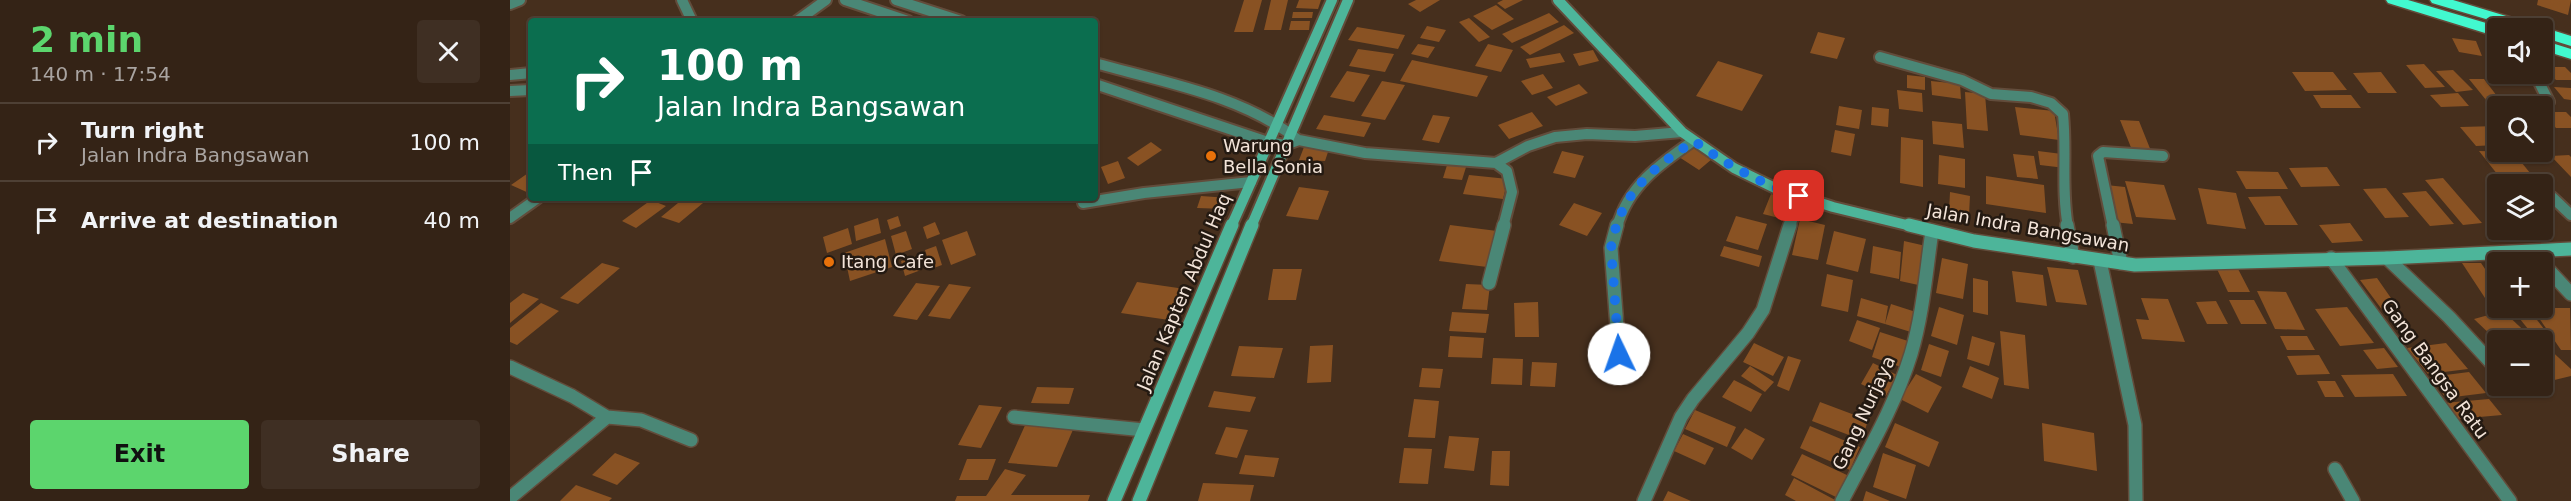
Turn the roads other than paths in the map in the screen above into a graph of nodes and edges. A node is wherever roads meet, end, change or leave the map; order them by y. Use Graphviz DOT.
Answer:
graph roads {
  1 [pos="520,0"];
  2 [pos="682,0"];
  3 [pos="826,0"];
  4 [pos="845,0"];
  5 [pos="896,0"];
  6 [pos="1332,0"];
  7 [pos="1348,0"];
  8 [pos="1558,0"];
  9 [pos="2393,0"];
  10 [pos="2437,0"];
  11 [pos="510,4"];
  12 [pos="691,18"];
  13 [pos="801,18"];
  14 [pos="899,18"];
  15 [pos="952,18"];
  16 [pos="2497,18"];
  17 [pos="2487,29"];
  18 [pos="2553,35"];
  19 [pos="2571,40"];
  20 [pos="2553,48"];
  21 [pos="2571,54"];
  22 [pos="1880,57"];
  23 [pos="1098,64"];
  24 [pos="528,74"];
  25 [pos="510,75"];
  26 [pos="1098,85"];
  27 [pos="528,90"];
  28 [pos="510,91"];
  29 [pos="1275,124"];
  30 [pos="1683,132"];
  31 [pos="1294,135"];
  32 [pos="1694,141"];
  33 [pos="1268,142"];
  34 [pos="1285,145"];
  35 [pos="2163,156"];
  36 [pos="1496,163"];
  37 [pos="1251,182"];
  38 [pos="1799,196"];
  39 [pos="2553,198"];
  40 [pos="534,201"];
  41 [pos="1095,201"];
  42 [pos="1098,201"];
  43 [pos="1083,203"];
  44 [pos="2571,215"];
  45 [pos="510,218"];
  46 [pos="1932,231"];
  47 [pos="2571,249"];
  48 [pos="2531,250"];
  49 [pos="2073,257"];
  50 [pos="2331,258"];
  51 [pos="2387,258"];
  52 [pos="2100,261"];
  53 [pos="2121,263"];
  54 [pos="2553,275"];
  55 [pos="1489,283"];
  56 [pos="2571,294"];
  57 [pos="1194,314"];
  58 [pos="1215,318"];
  59 [pos="1619,354"];
  60 [pos="2487,358"];
  61 [pos="510,367"];
  62 [pos="607,417"];
  63 [pos="1014,417"];
  64 [pos="1144,430"];
  65 [pos="691,440"];
  66 [pos="2335,470"];
  67 [pos="510,498"];
  68 [pos="1114,501"];
  69 [pos="1139,501"];
  70 [pos="1644,501"];
  71 [pos="1842,501"];
  72 [pos="2136,501"];
  73 [pos="2353,501"];
  74 [pos="2510,501"];
  1 -- 11 [label="street"];
  2 -- 12 [label="street"];
  3 -- 13 [label="street"];
  4 -- 14 [label="street"];
  5 -- 15 [label="street"];
  6 -- 29 [label="street, Jalan Kapten Abdul Haq"];
  7 -- 31 [label="street, Jalan Kapten Abdul Haq"];
  8 -- 30 [label="street, Jalan Indra Bangsawan"];
  9 -- 17 [label="highway"];
  10 -- 16 [label="highway"];
  18 -- 19 [label="highway"];
  20 -- 21 [label="highway"];
  22 -- 49 [label="street"];
  23 -- 29 [label="street"];
  24 -- 25 [label="street"];
  26 -- 33 [label="street"];
  27 -- 28 [label="street"];
  29 -- 31 [label="street"];
  29 -- 33 [label="street, Jalan Kapten Abdul Haq"];
  30 -- 32 [label="street, Jalan Indra Bangsawan"];
  30 -- 36 [label="street"];
  31 -- 34 [label="street, Jalan Kapten Abdul Haq"];
  31 -- 36 [label="street"];
  32 -- 38 [label="street, Jalan Indra Bangsawan"];
  32 -- 59 [label="street"];
  33 -- 34 [label="street"];
  33 -- 37 [label="street, Jalan Kapten Abdul Haq"];
  34 -- 58 [label="street, Jalan Kapten Abdul Haq"];
  35 -- 53 [label="street"];
  36 -- 55 [label="street"];
  37 -- 42 [label="street"];
  37 -- 57 [label="street, Jalan Kapten Abdul Haq"];
  38 -- 46 [label="street, Jalan Indra Bangsawan"];
  38 -- 70 [label="street"];
  39 -- 44 [label="street"];
  40 -- 45 [label="street"];
  41 -- 43 [label="street"];
  46 -- 49 [label="street, Jalan Indra Bangsawan"];
  46 -- 71 [label="street, Gang Nurjaya"];
  47 -- 48 [label="street, Jalan Indra Bangsawan"];
  48 -- 51 [label="street, Jalan Indra Bangsawan"];
  49 -- 52 [label="street, Jalan Indra Bangsawan"];
  50 -- 51 [label="street, Jalan Indra Bangsawan"];
  50 -- 53 [label="street, Jalan Indra Bangsawan"];
  50 -- 74 [label="street, Gang Bangsa Ratu"];
  51 -- 60 [label="street"];
  52 -- 53 [label="street, Jalan Indra Bangsawan"];
  52 -- 72 [label="street"];
  54 -- 56 [label="street"];
  57 -- 58 [label="street"];
  57 -- 64 [label="street, Jalan Kapten Abdul Haq"];
  58 -- 69 [label="street, Jalan Kapten Abdul Haq"];
  61 -- 62 [label="street"];
  62 -- 65 [label="street"];
  62 -- 67 [label="street"];
  63 -- 64 [label="street"];
  64 -- 68 [label="street, Jalan Kapten Abdul Haq"];
  66 -- 73 [label="street"];
}
